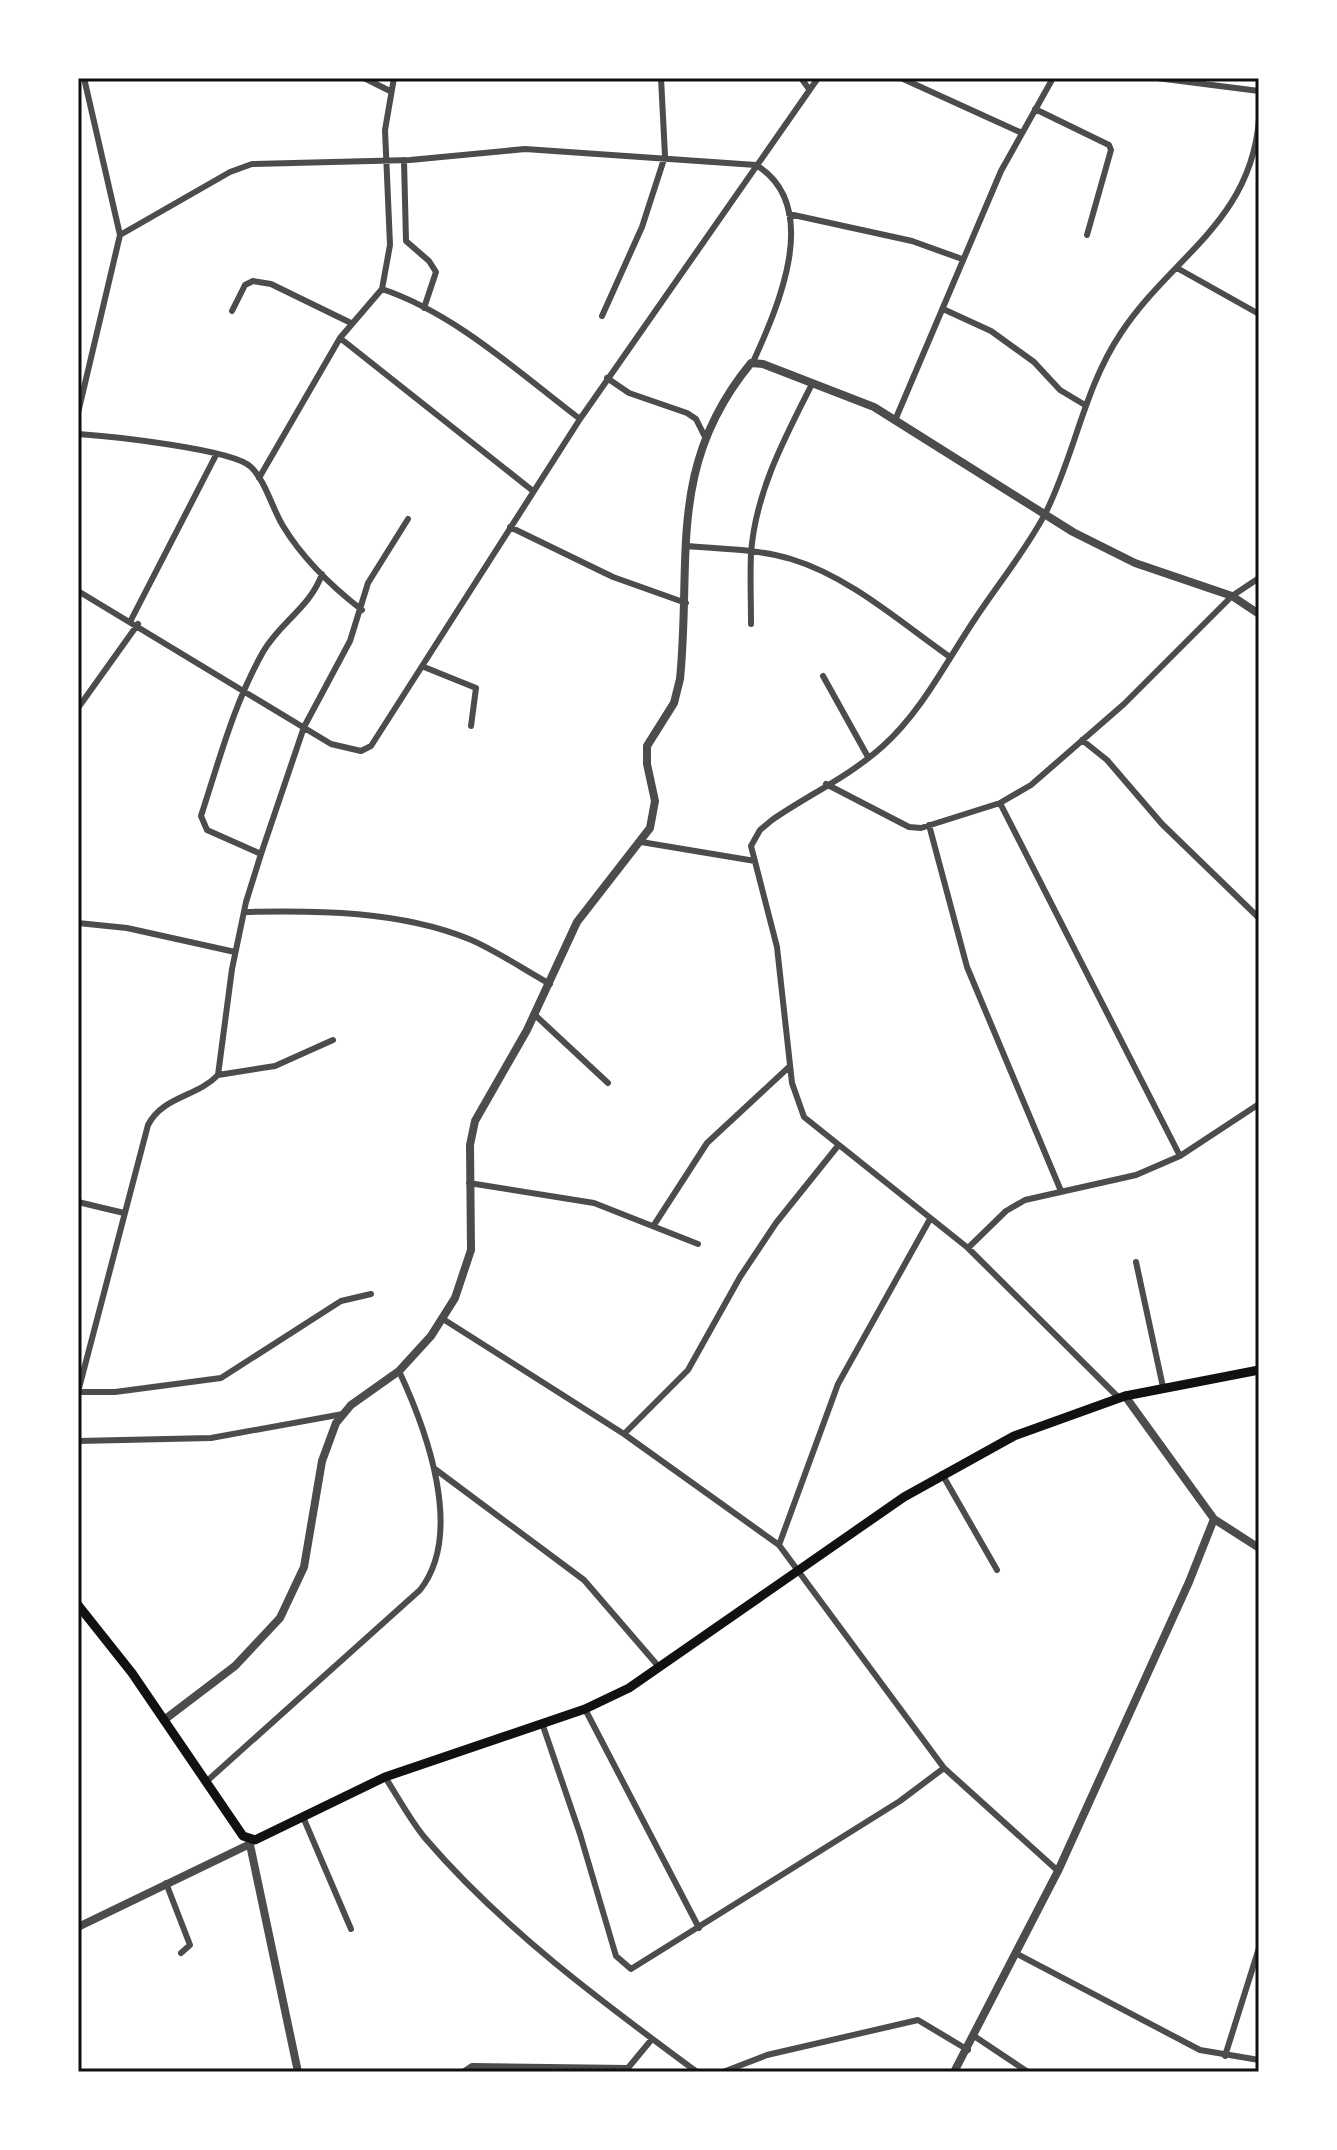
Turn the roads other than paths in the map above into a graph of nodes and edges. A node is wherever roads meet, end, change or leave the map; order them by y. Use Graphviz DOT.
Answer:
graph roads {
  1 [pos="84,78"];
  2 [pos="364,78"];
  3 [pos="394,78"];
  4 [pos="661,78"];
  5 [pos="801,78"];
  6 [pos="818,78"];
  7 [pos="901,78"];
  8 [pos="1053,78"];
  9 [pos="1157,78"];
  10 [pos="809,89"];
  11 [pos="390,91"];
  12 [pos="1259,91"];
  13 [pos="1035,109"];
  14 [pos="1259,119"];
  15 [pos="1022,133"];
  16 [pos="665,156"];
  17 [pos="404,160"];
  18 [pos="385,161"];
  19 [pos="756,165"];
  20 [pos="789,214"];
  21 [pos="120,235"];
  22 [pos="1087,235"];
  23 [pos="962,259"];
  24 [pos="1177,268"];
  25 [pos="382,289"];
  26 [pos="424,308"];
  27 [pos="943,309"];
  28 [pos="232,311"];
  29 [pos="1259,314"];
  30 [pos="602,316"];
  31 [pos="351,323"];
  32 [pos="340,338"];
  33 [pos="753,362"];
  34 [pos="607,378"];
  35 [pos="812,384"];
  36 [pos="1085,405"];
  37 [pos="78,413"];
  38 [pos="896,418"];
  39 [pos="580,419"];
  40 [pos="78,434"];
  41 [pos="705,437"];
  42 [pos="216,455"];
  43 [pos="259,478"];
  44 [pos="533,491"];
  45 [pos="1045,514"];
  46 [pos="408,519"];
  47 [pos="510,527"];
  48 [pos="686,546"];
  49 [pos="751,552"];
  50 [pos="322,574"];
  51 [pos="1259,578"];
  52 [pos="78,591"];
  53 [pos="1232,596"];
  54 [pos="686,603"];
  55 [pos="362,610"];
  56 [pos="1259,614"];
  57 [pos="134,622"];
  58 [pos="751,624"];
  59 [pos="950,657"];
  60 [pos="424,667"];
  61 [pos="823,676"];
  62 [pos="243,689"];
  63 [pos="78,708"];
  64 [pos="471,726"];
  65 [pos="304,727"];
  66 [pos="1082,740"];
  67 [pos="868,757"];
  68 [pos="826,784"];
  69 [pos="1000,803"];
  70 [pos="929,825"];
  71 [pos="641,842"];
  72 [pos="261,854"];
  73 [pos="755,861"];
  74 [pos="244,912"];
  75 [pos="1259,918"];
  76 [pos="78,923"];
  77 [pos="235,952"];
  78 [pos="550,984"];
  79 [pos="535,1015"];
  80 [pos="333,1040"];
  81 [pos="790,1066"];
  82 [pos="218,1075"];
  83 [pos="608,1083"];
  84 [pos="1259,1104"];
  85 [pos="837,1147"];
  86 [pos="1180,1156"];
  87 [pos="469,1183"];
  88 [pos="1061,1191"];
  89 [pos="78,1202"];
  90 [pos="124,1213"];
  91 [pos="930,1219"];
  92 [pos="654,1225"];
  93 [pos="698,1244"];
  94 [pos="968,1248"];
  95 [pos="1136,1262"];
  96 [pos="371,1294"];
  97 [pos="443,1319"];
  98 [pos="1259,1370"];
  99 [pos="399,1371"];
  100 [pos="80,1375"];
  101 [pos="1163,1387"];
  102 [pos="78,1392"];
  103 [pos="1122,1396"];
  104 [pos="343,1414"];
  105 [pos="624,1434"];
  106 [pos="78,1441"];
  107 [pos="435,1469"];
  108 [pos="942,1474"];
  109 [pos="1214,1519"];
  110 [pos="779,1545"];
  111 [pos="1259,1548"];
  112 [pos="799,1569"];
  113 [pos="997,1570"];
  114 [pos="78,1605"];
  115 [pos="659,1667"];
  116 [pos="585,1709"];
  117 [pos="164,1720"];
  118 [pos="542,1723"];
  119 [pos="944,1768"];
  120 [pos="385,1777"];
  121 [pos="207,1781"];
  122 [pos="303,1817"];
  123 [pos="250,1842"];
  124 [pos="1058,1871"];
  125 [pos="166,1883"];
  126 [pos="78,1927"];
  127 [pos="699,1928"];
  128 [pos="351,1929"];
  129 [pos="1259,1948"];
  130 [pos="181,1953"];
  131 [pos="1017,1954"];
  132 [pos="974,2036"];
  133 [pos="652,2039"];
  134 [pos="968,2050"];
  135 [pos="1225,2056"];
  136 [pos="1259,2060"];
  137 [pos="298,2072"];
  138 [pos="463,2072"];
  139 [pos="697,2072"];
  140 [pos="723,2072"];
  141 [pos="954,2072"];
  142 [pos="1028,2072"];
  1 -- 21 [label="street"];
  2 -- 11 [label="street"];
  3 -- 11 [label="street"];
  4 -- 16 [label="street"];
  5 -- 10 [label="street"];
  6 -- 10 [label="street"];
  7 -- 15 [label="street"];
  8 -- 13 [label="street"];
  9 -- 12 [label="street"];
  10 -- 19 [label="street"];
  11 -- 18 [label="street"];
  13 -- 15 [label="street"];
  13 -- 22 [label="street"];
  14 -- 24 [label="street"];
  15 -- 23 [label="street"];
  16 -- 17 [label="street"];
  16 -- 19 [label="street"];
  16 -- 30 [label="street"];
  17 -- 18 [label="street"];
  17 -- 26 [label="street"];
  18 -- 21 [label="street"];
  18 -- 25 [label="street"];
  19 -- 20 [label="street"];
  19 -- 34 [label="street"];
  20 -- 23 [label="street"];
  20 -- 33 [label="street"];
  21 -- 37 [label="street"];
  23 -- 27 [label="street"];
  24 -- 29 [label="street"];
  24 -- 36 [label="street"];
  25 -- 26 [label="street"];
  25 -- 31 [label="street"];
  26 -- 39 [label="street"];
  27 -- 36 [label="street"];
  27 -- 38 [label="street"];
  28 -- 31 [label="street"];
  31 -- 32 [label="street"];
  32 -- 43 [label="street"];
  32 -- 44 [label="street"];
  33 -- 35 [label="street"];
  33 -- 41 [label="street"];
  34 -- 39 [label="street"];
  34 -- 41 [label="street"];
  35 -- 38 [label="street"];
  35 -- 49 [label="street"];
  36 -- 45 [label="street"];
  38 -- 45 [label="street"];
  39 -- 44 [label="street"];
  40 -- 42 [label="street"];
  41 -- 48 [label="street"];
  42 -- 43 [label="street"];
  42 -- 57 [label="street"];
  43 -- 50 [label="street"];
  44 -- 47 [label="street"];
  45 -- 53 [label="street"];
  45 -- 59 [label="street"];
  46 -- 55 [label="street"];
  47 -- 54 [label="street"];
  47 -- 60 [label="street"];
  48 -- 49 [label="street"];
  48 -- 54 [label="street"];
  49 -- 58 [label="street"];
  49 -- 59 [label="street"];
  50 -- 55 [label="street"];
  50 -- 62 [label="street"];
  51 -- 53 [label="street"];
  52 -- 57 [label="street"];
  53 -- 56 [label="street"];
  53 -- 66 [label="street"];
  54 -- 71 [label="street"];
  55 -- 65 [label="street"];
  57 -- 62 [label="street"];
  57 -- 63 [label="street"];
  59 -- 67 [label="street"];
  60 -- 64 [label="street"];
  60 -- 65 [label="street"];
  61 -- 67 [label="street"];
  62 -- 65 [label="street"];
  62 -- 72 [label="street"];
  65 -- 72 [label="street"];
  66 -- 69 [label="street"];
  66 -- 75 [label="street"];
  67 -- 68 [label="street"];
  68 -- 70 [label="street"];
  68 -- 73 [label="street"];
  69 -- 70 [label="street"];
  69 -- 86 [label="street"];
  70 -- 88 [label="street"];
  71 -- 73 [label="street"];
  71 -- 78 [label="street"];
  72 -- 74 [label="street"];
  73 -- 81 [label="street"];
  74 -- 77 [label="street"];
  74 -- 78 [label="street"];
  76 -- 77 [label="street"];
  77 -- 82 [label="street"];
  78 -- 79 [label="street"];
  79 -- 83 [label="street"];
  79 -- 87 [label="street"];
  80 -- 82 [label="street"];
  81 -- 85 [label="street"];
  81 -- 92 [label="street"];
  82 -- 90 [label="street"];
  84 -- 86 [label="street"];
  85 -- 91 [label="street"];
  85 -- 105 [label="street"];
  86 -- 88 [label="street"];
  87 -- 92 [label="street"];
  87 -- 97 [label="street"];
  88 -- 94 [label="street"];
  89 -- 90 [label="street"];
  90 -- 100 [label="street"];
  91 -- 94 [label="street"];
  91 -- 110 [label="street"];
  92 -- 93 [label="street"];
  94 -- 103 [label="street"];
  95 -- 101 [label="street"];
  96 -- 102 [label="street"];
  97 -- 99 [label="street"];
  97 -- 105 [label="street"];
  98 -- 101 [label="main road"];
  99 -- 104 [label="street"];
  99 -- 107 [label="street"];
  100 -- 102 [label="street"];
  101 -- 103 [label="main road"];
  103 -- 108 [label="main road"];
  103 -- 109 [label="street"];
  104 -- 106 [label="street"];
  104 -- 117 [label="street"];
  105 -- 110 [label="street"];
  107 -- 115 [label="street"];
  107 -- 121 [label="street"];
  108 -- 112 [label="main road"];
  108 -- 113 [label="street"];
  109 -- 111 [label="street"];
  109 -- 124 [label="street"];
  110 -- 112 [label="street"];
  112 -- 115 [label="main road"];
  112 -- 119 [label="street"];
  114 -- 117 [label="main road"];
  115 -- 116 [label="main road"];
  116 -- 118 [label="main road"];
  116 -- 127 [label="street"];
  117 -- 121 [label="main road"];
  118 -- 120 [label="main road"];
  118 -- 127 [label="street"];
  119 -- 124 [label="street"];
  119 -- 127 [label="street"];
  120 -- 122 [label="main road"];
  120 -- 133 [label="street"];
  121 -- 123 [label="main road"];
  122 -- 123 [label="main road"];
  122 -- 128 [label="street"];
  123 -- 125 [label="street"];
  123 -- 137 [label="street"];
  124 -- 131 [label="street"];
  125 -- 126 [label="street"];
  125 -- 130 [label="street"];
  129 -- 135 [label="street"];
  131 -- 132 [label="street"];
  131 -- 135 [label="street"];
  132 -- 134 [label="street"];
  132 -- 142 [label="street"];
  133 -- 138 [label="street"];
  133 -- 139 [label="street"];
  134 -- 140 [label="street"];
  134 -- 141 [label="street"];
  135 -- 136 [label="street"];
}
